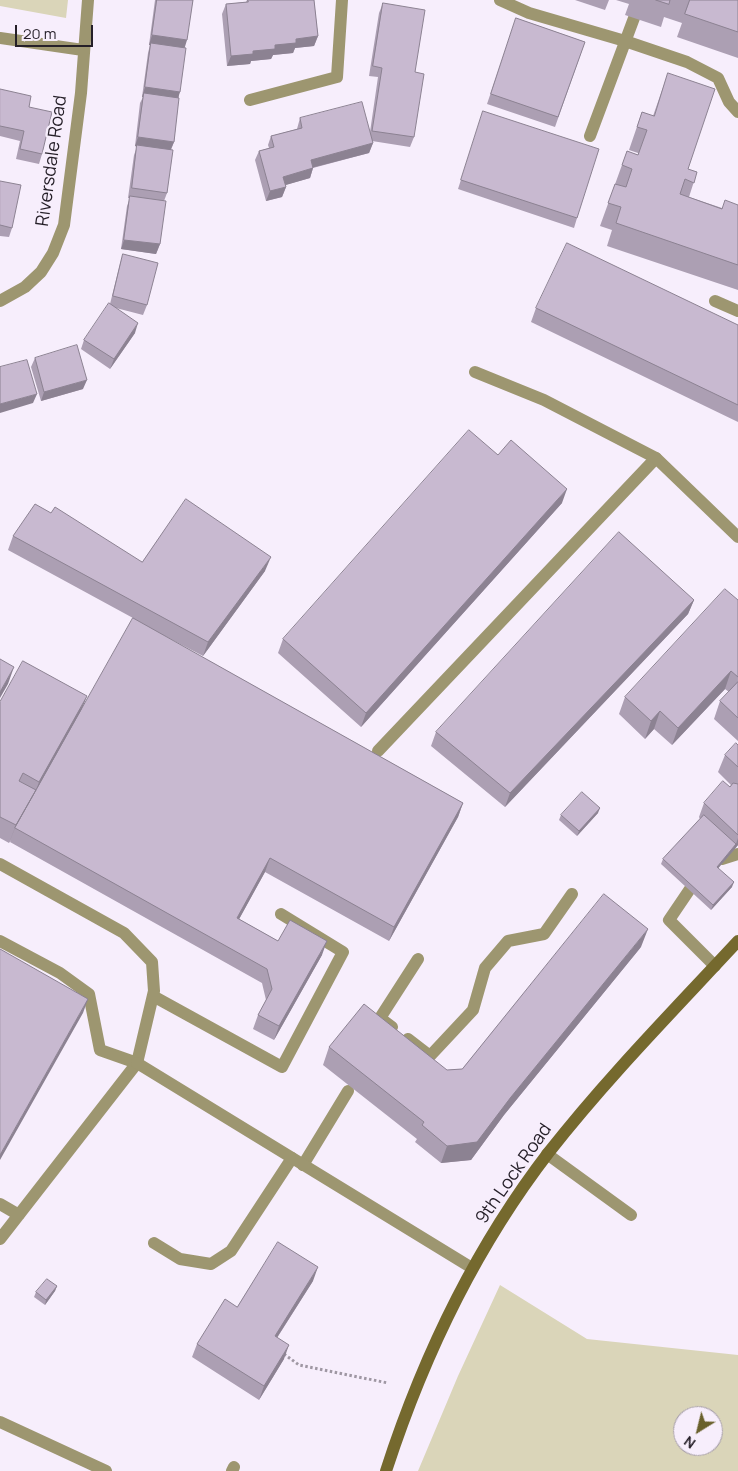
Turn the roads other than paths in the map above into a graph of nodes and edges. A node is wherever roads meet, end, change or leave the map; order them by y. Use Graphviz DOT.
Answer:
graph roads {
  1 [pos="88,0"];
  2 [pos="342,0"];
  3 [pos="500,0"];
  4 [pos="634,18"];
  5 [pos="0,38"];
  6 [pos="625,41"];
  7 [pos="83,50"];
  8 [pos="250,100"];
  9 [pos="738,112"];
  10 [pos="590,136"];
  11 [pos="0,301"];
  12 [pos="715,301"];
  13 [pos="738,311"];
  14 [pos="475,372"];
  15 [pos="656,458"];
  16 [pos="738,537"];
  17 [pos="378,751"];
  18 [pos="738,854"];
  19 [pos="722,859"];
  20 [pos="0,864"];
  21 [pos="690,890"];
  22 [pos="572,894"];
  23 [pos="281,914"];
  24 [pos="0,941"];
  25 [pos="738,941"];
  26 [pos="418,959"];
  27 [pos="715,966"];
  28 [pos="153,996"];
  29 [pos="137,1063"];
  30 [pos="348,1091"];
  31 [pos="547,1154"];
  32 [pos="298,1161"];
  33 [pos="0,1204"];
  34 [pos="18,1215"];
  35 [pos="631,1215"];
  36 [pos="0,1239"];
  37 [pos="154,1243"];
  38 [pos="472,1268"];
  39 [pos="0,1422"];
  40 [pos="106,1471"];
  41 [pos="386,1471"];
  1 -- 7 [label="street, Riversdale Road"];
  2 -- 8 [label="street"];
  3 -- 6 [label="street"];
  4 -- 6 [label="street"];
  5 -- 7 [label="street"];
  6 -- 9 [label="street"];
  6 -- 10 [label="street"];
  7 -- 11 [label="street, Riversdale Road"];
  12 -- 13 [label="street"];
  14 -- 15 [label="street"];
  15 -- 16 [label="street"];
  15 -- 17 [label="street"];
  18 -- 19 [label="street"];
  20 -- 28 [label="street"];
  21 -- 27 [label="street"];
  22 -- 26 [label="street"];
  23 -- 28 [label="street"];
  24 -- 29 [label="street"];
  25 -- 27 [label="street, 9th Lock Road"];
  27 -- 31 [label="street, 9th Lock Road"];
  28 -- 29 [label="street"];
  29 -- 32 [label="street"];
  29 -- 34 [label="street"];
  30 -- 32 [label="street"];
  31 -- 35 [label="street"];
  31 -- 38 [label="street, 9th Lock Road"];
  32 -- 37 [label="street"];
  32 -- 38 [label="street"];
  33 -- 34 [label="street"];
  34 -- 36 [label="street"];
  38 -- 41 [label="street, 9th Lock Road"];
  39 -- 40 [label="street"];
}
